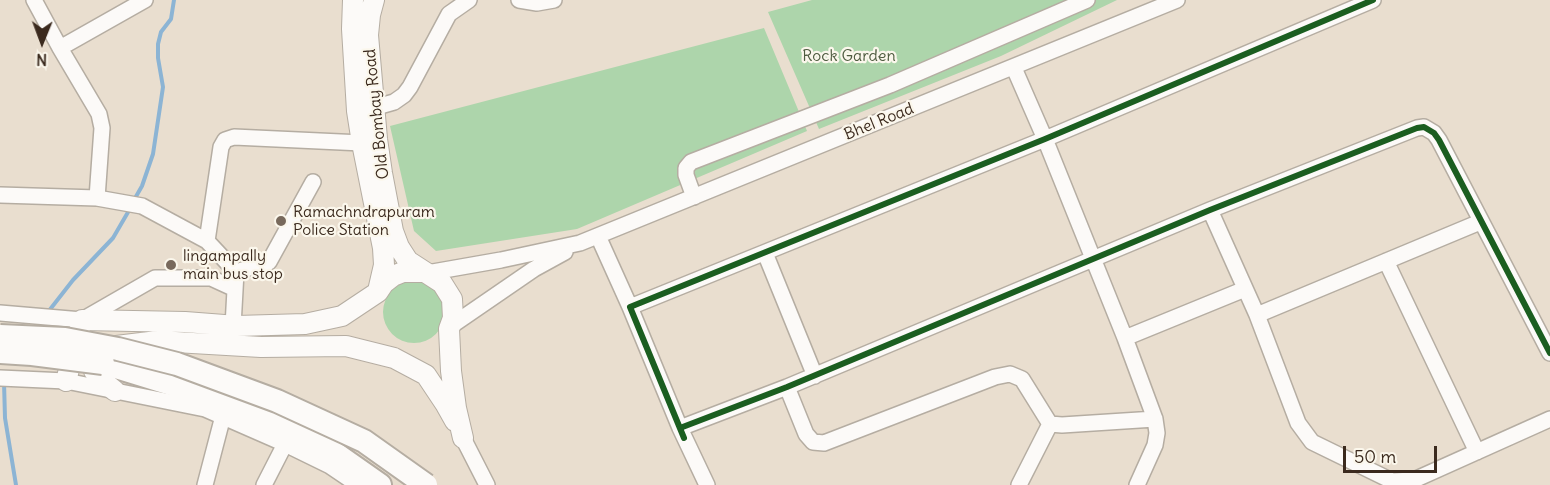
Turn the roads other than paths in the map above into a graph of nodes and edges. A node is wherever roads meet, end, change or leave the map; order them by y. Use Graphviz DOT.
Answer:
graph roads {
  1 [pos="34,0"];
  2 [pos="145,0"];
  3 [pos="469,0"];
  4 [pos="519,0"];
  5 [pos="554,0"];
  6 [pos="1087,0"];
  7 [pos="1177,0"];
  8 [pos="1373,0"];
  9 [pos="362,8"];
  10 [pos="60,48"];
  11 [pos="1014,68"];
  12 [pos="373,108"];
  13 [pos="1045,139"];
  14 [pos="362,143"];
  15 [pos="313,182"];
  16 [pos="0,195"];
  17 [pos="694,197"];
  18 [pos="101,199"];
  19 [pos="1210,210"];
  20 [pos="1480,222"];
  21 [pos="598,236"];
  22 [pos="207,241"];
  23 [pos="580,243"];
  24 [pos="765,253"];
  25 [pos="1093,259"];
  26 [pos="1386,261"];
  27 [pos="236,272"];
  28 [pos="426,273"];
  29 [pos="235,289"];
  30 [pos="1245,289"];
  31 [pos="378,292"];
  32 [pos="630,307"];
  33 [pos="0,313"];
  34 [pos="1257,315"];
  35 [pos="82,320"];
  36 [pos="142,321"];
  37 [pos="451,326"];
  38 [pos="230,335"];
  39 [pos="0,336"];
  40 [pos="1125,338"];
  41 [pos="174,341"];
  42 [pos="0,352"];
  43 [pos="1550,353"];
  44 [pos="814,376"];
  45 [pos="0,378"];
  46 [pos="66,381"];
  47 [pos="787,387"];
  48 [pos="116,391"];
  49 [pos="223,416"];
  50 [pos="1155,419"];
  51 [pos="1550,419"];
  52 [pos="1050,424"];
  53 [pos="682,433"];
  54 [pos="463,438"];
  55 [pos="285,444"];
  56 [pos="1477,452"];
  57 [pos="1138,484"];
  58 [pos="205,485"];
  59 [pos="264,485"];
  60 [pos="358,485"];
  61 [pos="380,485"];
  62 [pos="426,485"];
  63 [pos="487,485"];
  64 [pos="707,485"];
  65 [pos="1019,485"];
  1 -- 10 [label="street"];
  2 -- 10 [label="street"];
  3 -- 12 [label="street"];
  4 -- 5 [label="street"];
  6 -- 17 [label="street"];
  7 -- 11 [label="street, Bhel Road"];
  8 -- 13 [label="street"];
  9 -- 12 [label="main road, Old Bombay Road"];
  9 -- 14 [label="main road, Old Bombay Road"];
  10 -- 18 [label="street"];
  11 -- 13 [label="street"];
  11 -- 17 [label="street, Bhel Road"];
  12 -- 28 [label="main road, Old Bombay Road"];
  13 -- 24 [label="street"];
  13 -- 25 [label="street"];
  14 -- 22 [label="street"];
  14 -- 31 [label="main road, Old Bombay Road"];
  15 -- 27 [label="street"];
  16 -- 18 [label="street"];
  17 -- 21 [label="street, Bhel Road"];
  18 -- 22 [label="street"];
  19 -- 20 [label="street"];
  19 -- 25 [label="street"];
  19 -- 30 [label="street"];
  20 -- 26 [label="street"];
  20 -- 43 [label="street"];
  21 -- 23 [label="street, Bhel Road"];
  21 -- 32 [label="street"];
  22 -- 27 [label="street"];
  23 -- 28 [label="street"];
  23 -- 37 [label="street"];
  24 -- 32 [label="street"];
  24 -- 44 [label="street"];
  25 -- 40 [label="street"];
  25 -- 44 [label="street"];
  26 -- 34 [label="street"];
  26 -- 56 [label="street"];
  27 -- 29 [label="street"];
  28 -- 31 [label="main road"];
  28 -- 37 [label="main road, Old Bombay Road"];
  29 -- 35 [label="street"];
  29 -- 38 [label="street"];
  30 -- 34 [label="street"];
  30 -- 40 [label="street"];
  31 -- 38 [label="main road"];
  32 -- 53 [label="street"];
  33 -- 35 [label="street"];
  34 -- 56 [label="street"];
  35 -- 36 [label="main road"];
  35 -- 46 [label="main road"];
  36 -- 38 [label="main road"];
  36 -- 41 [label="main road"];
  37 -- 54 [label="main road, Old Bombay Road"];
  38 -- 41 [label="main road"];
  38 -- 54 [label="main road"];
  39 -- 62 [label="highway, bridge"];
  40 -- 50 [label="street"];
  41 -- 48 [label="main road"];
  42 -- 61 [label="highway, bridge"];
  44 -- 47 [label="street"];
  45 -- 46 [label="street"];
  46 -- 48 [label="street"];
  47 -- 52 [label="street"];
  47 -- 53 [label="street"];
  48 -- 49 [label="street"];
  49 -- 55 [label="street"];
  49 -- 58 [label="street"];
  50 -- 52 [label="street"];
  50 -- 57 [label="street"];
  51 -- 56 [label="street"];
  52 -- 65 [label="street"];
  53 -- 64 [label="street"];
  54 -- 63 [label="street"];
  55 -- 59 [label="street"];
  55 -- 60 [label="street"];
}
